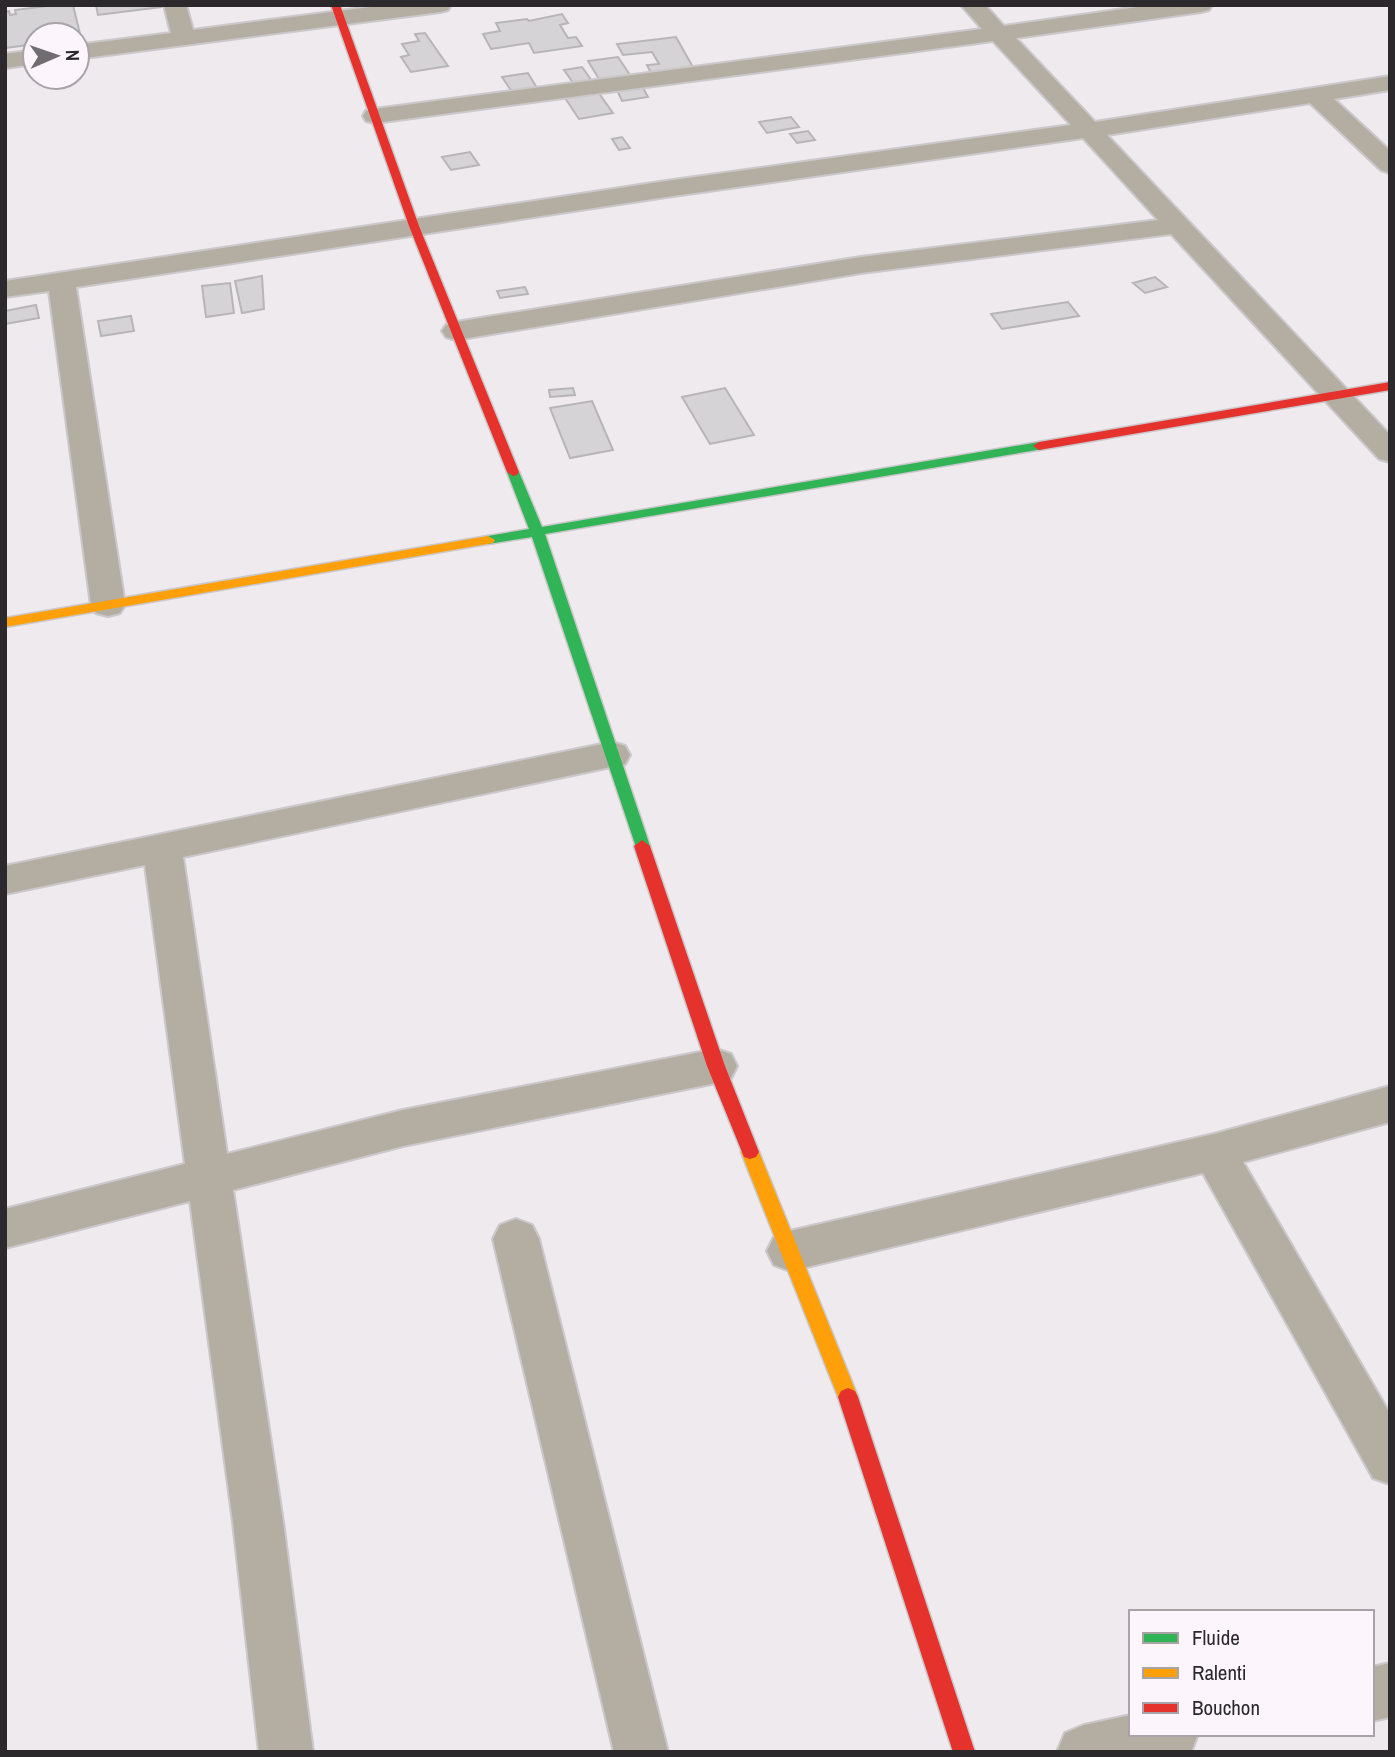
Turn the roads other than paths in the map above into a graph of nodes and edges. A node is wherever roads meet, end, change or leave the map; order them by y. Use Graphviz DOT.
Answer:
graph roads {
  1 [pos="175,5"];
  2 [pos="440,5"];
  3 [pos="972,5"];
  4 [pos="1201,5"];
  5 [pos="337,11"];
  6 [pos="998,34"];
  7 [pos="184,37"];
  8 [pos="91,50"];
  9 [pos="1390,83"];
  10 [pos="1316,95"];
  11 [pos="375,116"];
  12 [pos="1089,130"];
  13 [pos="1390,165"];
  14 [pos="1177,225"];
  15 [pos="414,226"];
  16 [pos="61,281"];
  17 [pos="5,289"];
  18 [pos="456,331"];
  19 [pos="1390,386"];
  20 [pos="1336,396"];
  21 [pos="1390,453"];
  22 [pos="538,534"];
  23 [pos="107,605"];
  24 [pos="5,623"];
  25 [pos="612,755"];
  26 [pos="162,847"];
  27 [pos="5,880"];
  28 [pos="716,1066"];
  29 [pos="1390,1104"];
  30 [pos="1214,1152"];
  31 [pos="209,1178"];
  32 [pos="5,1229"];
  33 [pos="516,1239"];
  34 [pos="790,1251"];
  35 [pos="1390,1461"];
  36 [pos="1161,1736"];
  37 [pos="286,1752"];
  38 [pos="641,1752"];
  39 [pos="964,1752"];
  40 [pos="1084,1752"];
  1 -- 7 [label="street"];
  2 -- 5 [label="street"];
  3 -- 6 [label="street"];
  4 -- 6 [label="street"];
  5 -- 7 [label="street"];
  5 -- 11 [label="street"];
  6 -- 11 [label="street"];
  6 -- 12 [label="street"];
  7 -- 8 [label="street"];
  9 -- 10 [label="street"];
  10 -- 12 [label="street"];
  10 -- 13 [label="street"];
  11 -- 15 [label="street"];
  12 -- 14 [label="street"];
  12 -- 15 [label="street"];
  14 -- 18 [label="street"];
  14 -- 20 [label="street"];
  15 -- 16 [label="street"];
  15 -- 18 [label="street"];
  16 -- 17 [label="street"];
  16 -- 23 [label="street"];
  18 -- 22 [label="street"];
  19 -- 20 [label="street"];
  20 -- 21 [label="street"];
  20 -- 22 [label="street"];
  22 -- 23 [label="street"];
  22 -- 25 [label="street"];
  23 -- 24 [label="street"];
  25 -- 26 [label="street"];
  25 -- 28 [label="street"];
  26 -- 27 [label="street"];
  26 -- 31 [label="street"];
  28 -- 31 [label="street"];
  28 -- 34 [label="street"];
  29 -- 30 [label="street"];
  30 -- 34 [label="street"];
  30 -- 35 [label="street"];
  31 -- 32 [label="street"];
  31 -- 37 [label="street"];
  33 -- 38 [label="street"];
  34 -- 39 [label="street"];
  36 -- 40 [label="street"];
}
